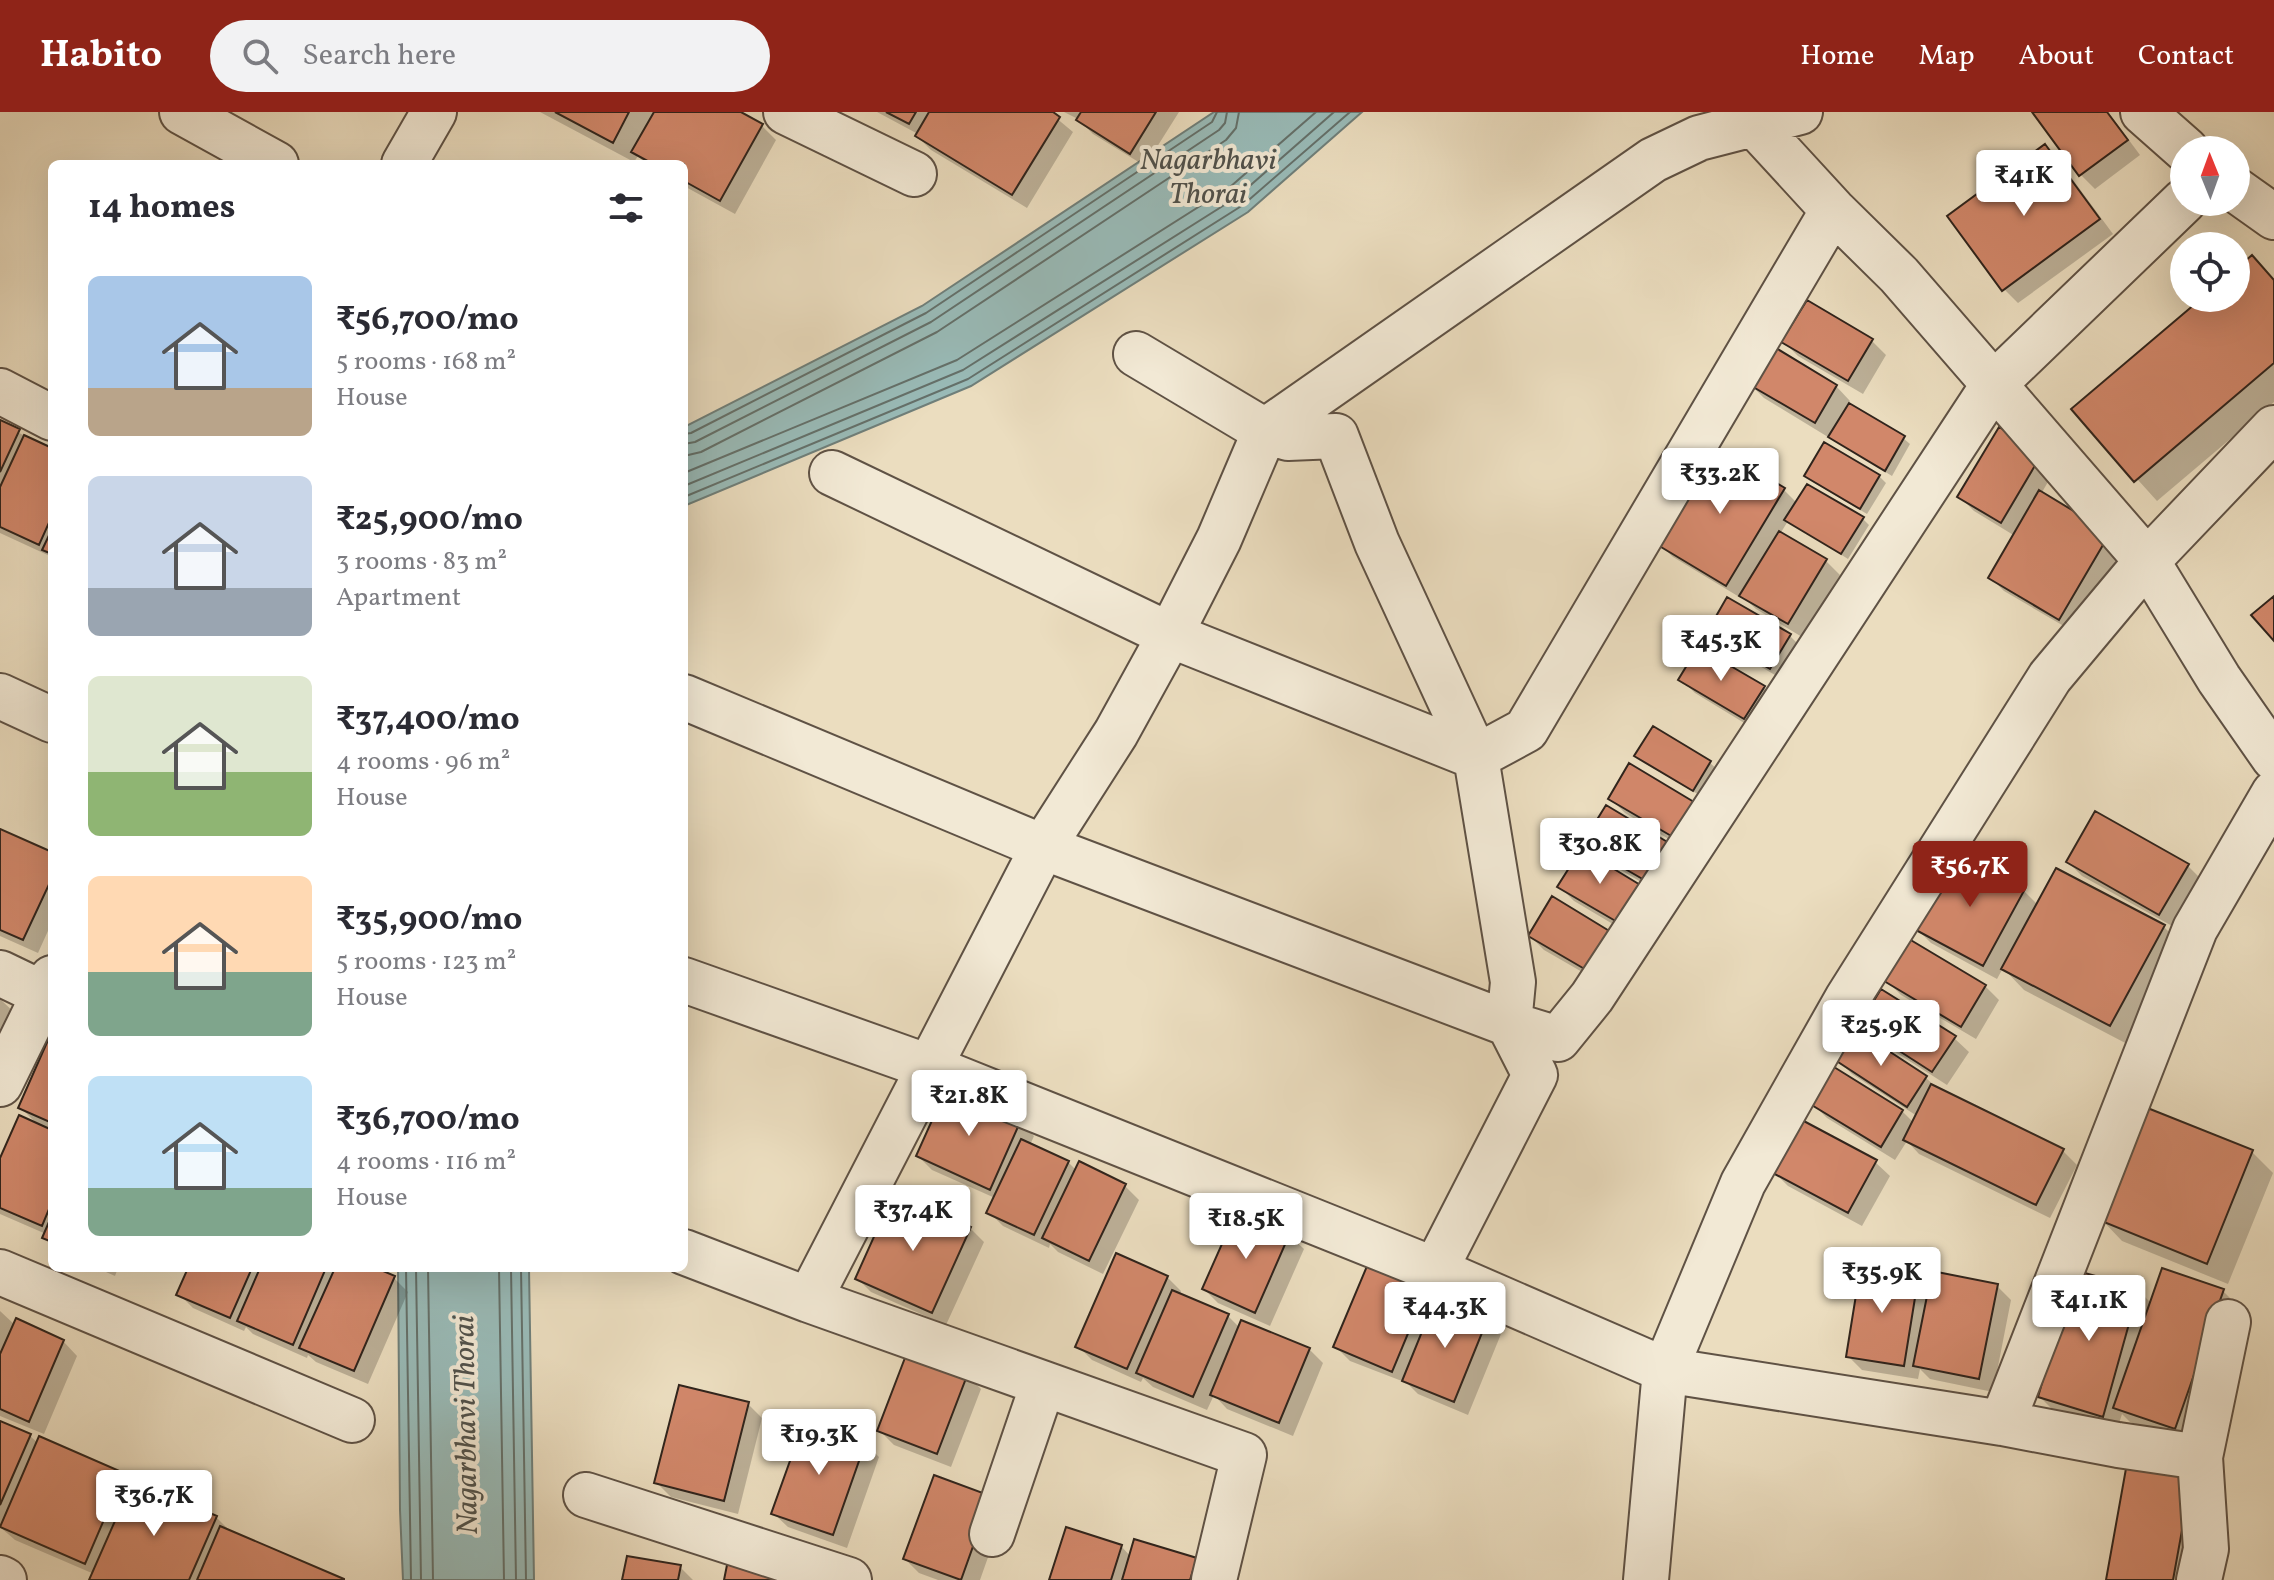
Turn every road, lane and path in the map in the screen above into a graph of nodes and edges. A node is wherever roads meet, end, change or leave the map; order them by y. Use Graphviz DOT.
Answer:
graph roads {
  1 [pos="182,112"];
  2 [pos="434,112"];
  3 [pos="786,112"];
  4 [pos="1800,112"];
  5 [pos="2143,112"];
  6 [pos="1750,118"];
  7 [pos="2170,136"];
  8 [pos="269,160"];
  9 [pos="406,160"];
  10 [pos="914,174"];
  11 [pos="2250,200"];
  12 [pos="1833,210"];
  13 [pos="2170,214"];
  14 [pos="2274,217"];
  15 [pos="1136,354"];
  16 [pos="1994,384"];
  17 [pos="0,391"];
  18 [pos="48,416"];
  19 [pos="2274,428"];
  20 [pos="1265,431"];
  21 [pos="832,473"];
  22 [pos="2147,561"];
  23 [pos="1170,635"];
  24 [pos="0,696"];
  25 [pos="688,699"];
  26 [pos="48,718"];
  27 [pos="1476,757"];
  28 [pos="2274,758"];
  29 [pos="2274,793"];
  30 [pos="1043,847"];
  31 [pos="0,973"];
  32 [pos="688,981"];
  33 [pos="48,989"];
  34 [pos="48,994"];
  35 [pos="1509,1024"];
  36 [pos="929,1067"];
  37 [pos="0,1084"];
  38 [pos="688,1254"];
  39 [pos="1435,1270"];
  40 [pos="0,1272"];
  41 [pos="809,1300"];
  42 [pos="2228,1322"];
  43 [pos="1665,1370"];
  44 [pos="1043,1384"];
  45 [pos="352,1420"];
  46 [pos="2002,1423"];
  47 [pos="2200,1457"];
  48 [pos="586,1495"];
  49 [pos="992,1534"];
  50 [pos="849,1580"];
  51 [pos="1214,1580"];
  52 [pos="1646,1580"];
  53 [pos="2199,1580"];
  1 -- 8 [label="street"];
  2 -- 9 [label="street"];
  3 -- 10 [label="street"];
  4 -- 6 [label="street"];
  5 -- 7 [label="street"];
  6 -- 12 [label="street"];
  6 -- 20 [label="street"];
  11 -- 14 [label="street"];
  12 -- 16 [label="street"];
  12 -- 27 [label="street"];
  13 -- 16 [label="street"];
  15 -- 20 [label="street"];
  16 -- 22 [label="street"];
  16 -- 35 [label="street"];
  17 -- 18 [label="street"];
  19 -- 22 [label="street"];
  20 -- 23 [label="street"];
  20 -- 27 [label="street"];
  21 -- 23 [label="street"];
  22 -- 28 [label="street"];
  22 -- 43 [label="street"];
  23 -- 27 [label="street"];
  23 -- 30 [label="street"];
  24 -- 26 [label="street"];
  25 -- 30 [label="street"];
  27 -- 35 [label="street"];
  29 -- 46 [label="street"];
  30 -- 35 [label="street"];
  30 -- 36 [label="street"];
  31 -- 33 [label="street"];
  32 -- 36 [label="street"];
  34 -- 37 [label="street"];
  35 -- 39 [label="street"];
  36 -- 39 [label="street"];
  36 -- 41 [label="street"];
  38 -- 41 [label="street"];
  39 -- 43 [label="street"];
  40 -- 45 [label="street"];
  41 -- 44 [label="street"];
  42 -- 47 [label="street"];
  43 -- 46 [label="street"];
  43 -- 52 [label="street"];
  44 -- 49 [label="street"];
  44 -- 51 [label="street"];
  46 -- 47 [label="street"];
  47 -- 53 [label="street"];
  48 -- 50 [label="street"];
}
